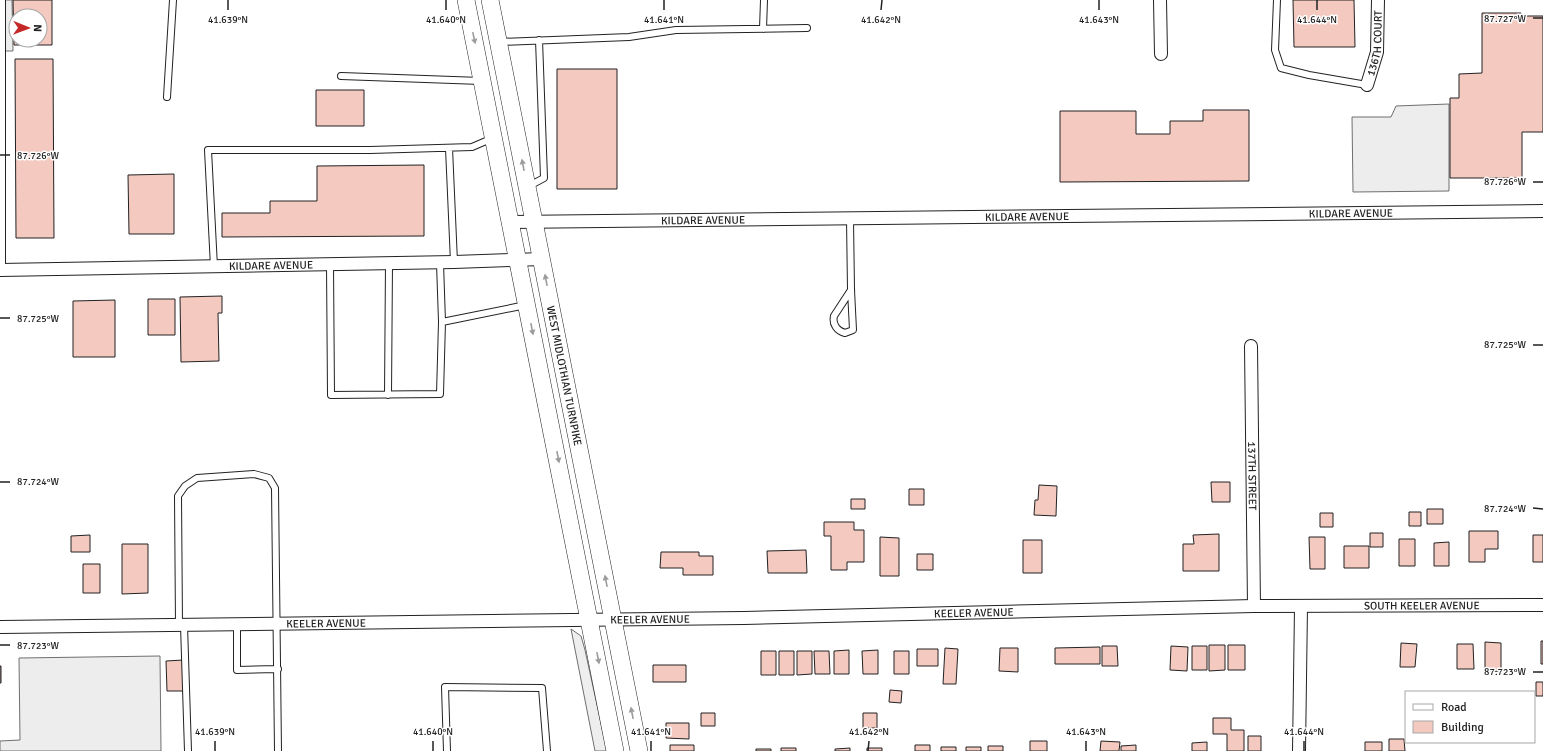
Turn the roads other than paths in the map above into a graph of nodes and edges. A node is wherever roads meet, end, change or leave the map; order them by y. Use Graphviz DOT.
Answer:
graph roads {
  1 [pos="2,0"];
  2 [pos="173,0"];
  3 [pos="466,0"];
  4 [pos="490,0"];
  5 [pos="764,0"];
  6 [pos="1160,0"];
  7 [pos="1277,0"];
  8 [pos="1378,0"];
  9 [pos="807,28"];
  10 [pos="763,29"];
  11 [pos="539,40"];
  12 [pos="498,42"];
  13 [pos="1161,54"];
  14 [pos="341,76"];
  15 [pos="483,81"];
  16 [pos="1367,85"];
  17 [pos="167,97"];
  18 [pos="494,137"];
  19 [pos="449,148"];
  20 [pos="528,186"];
  21 [pos="1543,211"];
  22 [pos="850,219"];
  23 [pos="511,222"];
  24 [pos="535,222"];
  25 [pos="542,259"];
  26 [pos="518,260"];
  27 [pos="454,262"];
  28 [pos="388,263"];
  29 [pos="440,263"];
  30 [pos="330,264"];
  31 [pos="214,267"];
  32 [pos="1,270"];
  33 [pos="851,290"];
  34 [pos="527,305"];
  35 [pos="442,322"];
  36 [pos="1251,346"];
  37 [pos="388,395"];
  38 [pos="1543,605"];
  39 [pos="1254,606"];
  40 [pos="1301,607"];
  41 [pos="613,619"];
  42 [pos="590,620"];
  43 [pos="237,624"];
  44 [pos="277,624"];
  45 [pos="182,625"];
  46 [pos="0,627"];
  47 [pos="278,669"];
  48 [pos="188,751"];
  49 [pos="278,751"];
  50 [pos="447,751"];
  51 [pos="547,751"];
  52 [pos="615,751"];
  53 [pos="639,751"];
  54 [pos="1299,751"];
  1 -- 32 [label="lane"];
  2 -- 17 [label="lane"];
  3 -- 15 [label="main road, WEST MIDLOTHIAN TURNPIKE, one-way"];
  4 -- 12 [label="main road, WEST MIDLOTHIAN TURNPIKE"];
  5 -- 10 [label="lane"];
  6 -- 13 [label="street"];
  7 -- 16 [label="lane"];
  8 -- 16 [label="street, 136TH COURT"];
  9 -- 10 [label="lane"];
  10 -- 11 [label="lane"];
  11 -- 12 [label="lane"];
  11 -- 20 [label="lane"];
  20 -- 12 [label="main road, WEST MIDLOTHIAN TURNPIKE, one-way"];
  14 -- 15 [label="lane"];
  15 -- 18 [label="main road, WEST MIDLOTHIAN TURNPIKE"];
  18 -- 19 [label="lane"];
  18 -- 23 [label="main road, WEST MIDLOTHIAN TURNPIKE"];
  19 -- 27 [label="lane"];
  19 -- 31 [label="lane"];
  20 -- 24 [label="main road, WEST MIDLOTHIAN TURNPIKE"];
  21 -- 22 [label="street, KILDARE AVENUE"];
  22 -- 24 [label="street, KILDARE AVENUE"];
  22 -- 33 [label="lane"];
  23 -- 24 [label="street, KILDARE AVENUE"];
  23 -- 26 [label="main road, WEST MIDLOTHIAN TURNPIKE"];
  24 -- 25 [label="main road, WEST MIDLOTHIAN TURNPIKE"];
  25 -- 26 [label="street, KILDARE AVENUE"];
  41 -- 25 [label="main road, WEST MIDLOTHIAN TURNPIKE, one-way"];
  26 -- 27 [label="street, KILDARE AVENUE"];
  26 -- 34 [label="main road, WEST MIDLOTHIAN TURNPIKE"];
  27 -- 29 [label="street, KILDARE AVENUE"];
  28 -- 29 [label="street, KILDARE AVENUE"];
  28 -- 30 [label="street, KILDARE AVENUE"];
  28 -- 37 [label="lane"];
  29 -- 35 [label="lane"];
  30 -- 31 [label="street, KILDARE AVENUE"];
  30 -- 37 [label="lane"];
  31 -- 32 [label="street, KILDARE AVENUE"];
  33 -- 33 [label="lane"];
  34 -- 35 [label="lane"];
  34 -- 42 [label="main road, WEST MIDLOTHIAN TURNPIKE, one-way"];
  35 -- 37 [label="lane"];
  36 -- 39 [label="street, 137TH STREET"];
  38 -- 40 [label="street, SOUTH KEELER AVENUE"];
  39 -- 40 [label="street, KEELER AVENUE"];
  39 -- 41 [label="street, KEELER AVENUE"];
  40 -- 54 [label="street"];
  41 -- 42 [label="street, KEELER AVENUE"];
  53 -- 41 [label="main road, WEST MIDLOTHIAN TURNPIKE, one-way"];
  42 -- 44 [label="street, KEELER AVENUE"];
  42 -- 52 [label="main road, WEST MIDLOTHIAN TURNPIKE, one-way"];
  43 -- 44 [label="street, KEELER AVENUE"];
  43 -- 45 [label="street, KEELER AVENUE"];
  43 -- 47 [label="lane"];
  44 -- 45 [label="lane"];
  44 -- 47 [label="lane"];
  45 -- 46 [label="street, KEELER AVENUE"];
  45 -- 48 [label="lane"];
  47 -- 49 [label="lane"];
  50 -- 51 [label="lane"];
}
